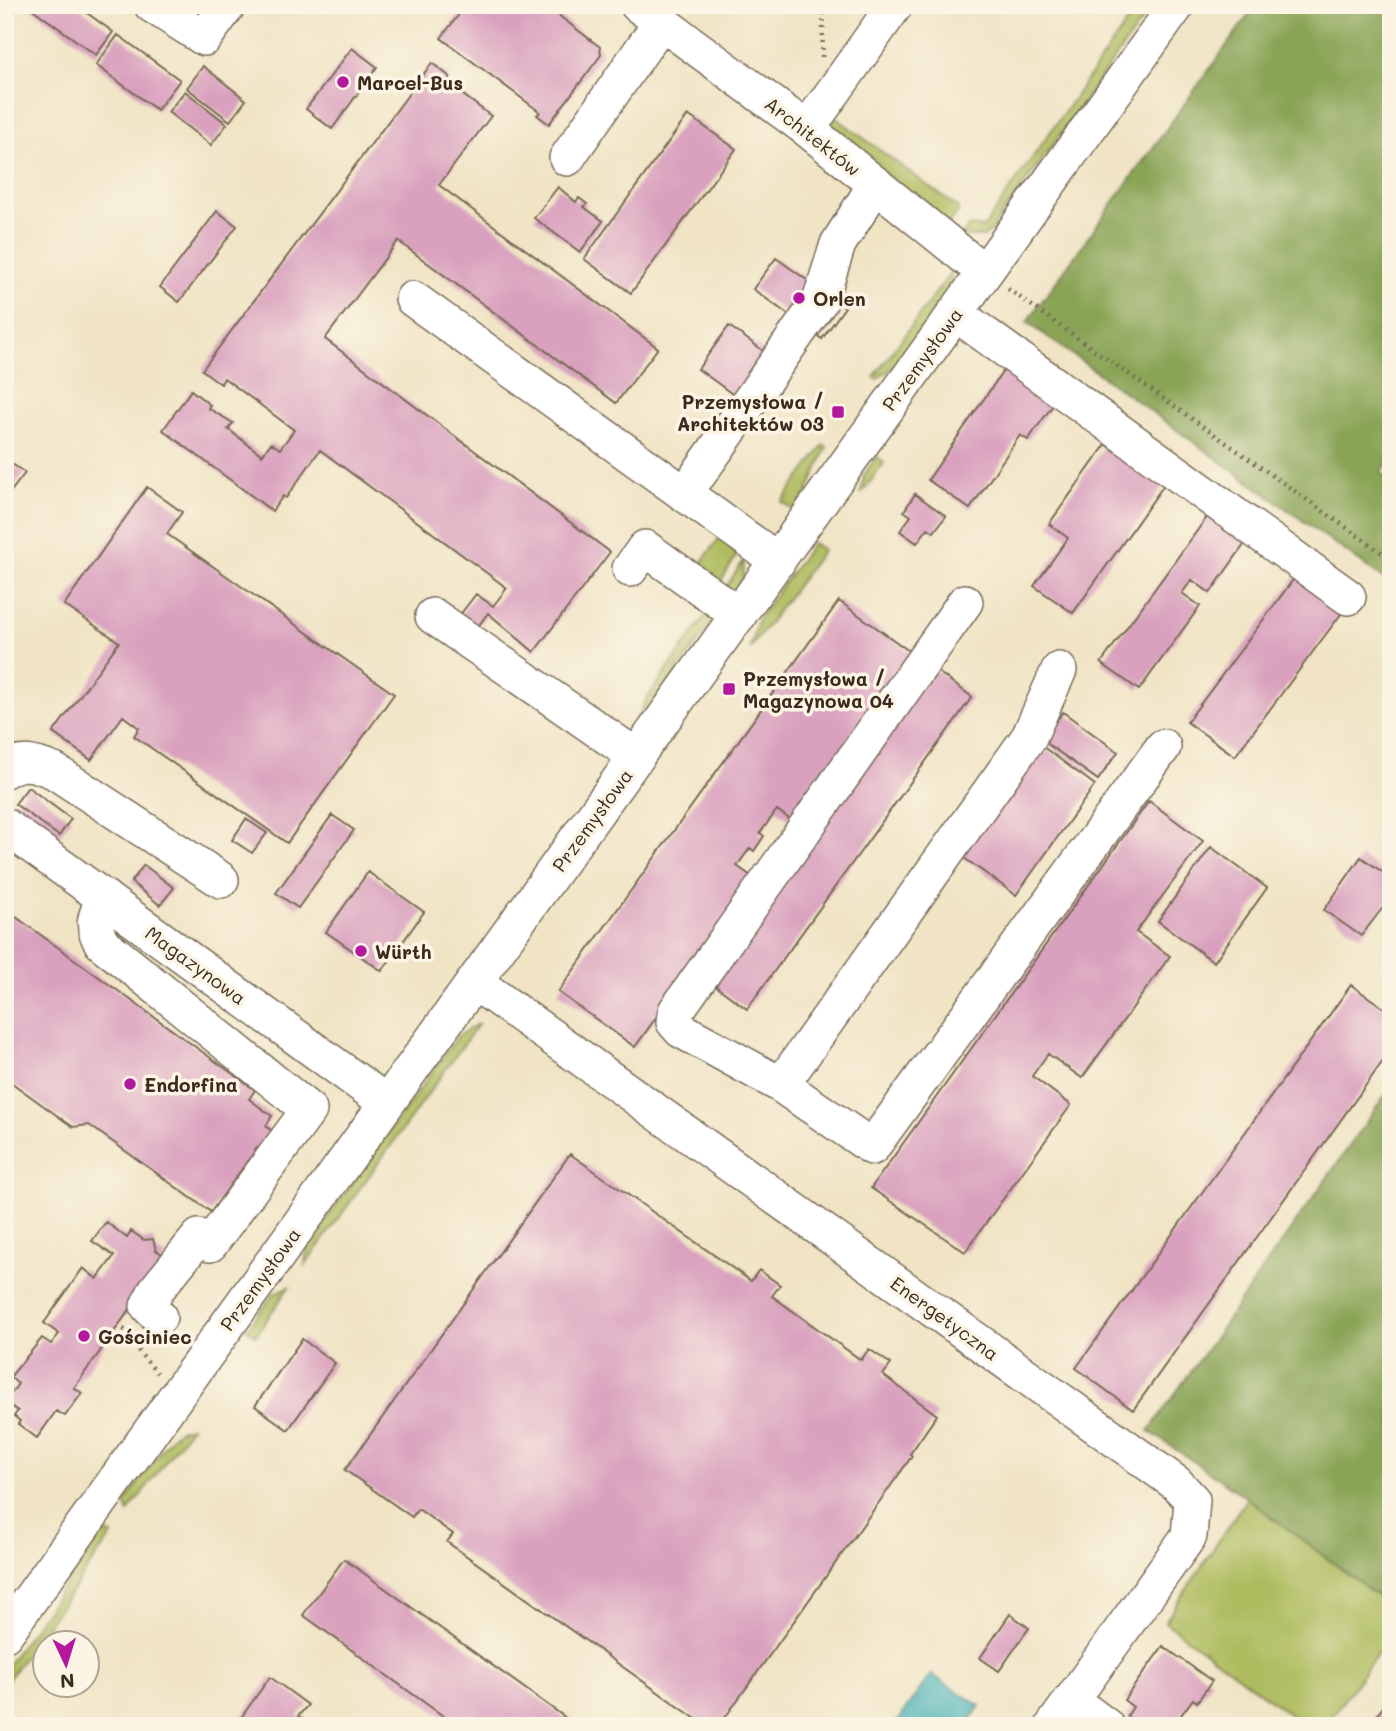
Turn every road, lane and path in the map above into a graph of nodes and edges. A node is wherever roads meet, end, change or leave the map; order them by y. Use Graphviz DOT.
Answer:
graph roads {
  1 [pos="152,5"];
  2 [pos="228,5"];
  3 [pos="895,5"];
  4 [pos="1177,5"];
  5 [pos="649,14"];
  6 [pos="807,129"];
  7 [pos="567,158"];
  8 [pos="876,184"];
  9 [pos="984,272"];
  10 [pos="413,299"];
  11 [pos="955,313"];
  12 [pos="698,475"];
  13 [pos="1391,559"];
  14 [pos="778,561"];
  15 [pos="630,569"];
  16 [pos="1348,597"];
  17 [pos="965,602"];
  18 [pos="739,615"];
  19 [pos="433,616"];
  20 [pos="1059,670"];
  21 [pos="1163,747"];
  22 [pos="637,757"];
  23 [pos="5,770"];
  24 [pos="5,826"];
  25 [pos="220,880"];
  26 [pos="105,898"];
  27 [pos="476,983"];
  28 [pos="781,1085"];
  29 [pos="387,1103"];
  30 [pos="159,1317"];
  31 [pos="117,1326"];
  32 [pos="178,1393"];
  33 [pos="5,1634"];
  34 [pos="1062,1713"];
  35 [pos="1106,1726"];
  1 -- 2 [label="street"];
  3 -- 6 [label="street"];
  4 -- 9 [label="street, Przemysłowa"];
  5 -- 6 [label="street, Architektów"];
  5 -- 7 [label="street"];
  6 -- 8 [label="street, Architektów"];
  8 -- 9 [label="street, Architektów"];
  8 -- 12 [label="street"];
  9 -- 11 [label="street, Przemysłowa"];
  9 -- 13 [label="path"];
  10 -- 14 [label="street"];
  11 -- 14 [label="street, Przemysłowa"];
  11 -- 16 [label="street"];
  14 -- 18 [label="street, Przemysłowa"];
  15 -- 18 [label="street"];
  17 -- 28 [label="street"];
  18 -- 22 [label="street, Przemysłowa"];
  19 -- 22 [label="street"];
  20 -- 28 [label="street"];
  21 -- 28 [label="street"];
  22 -- 27 [label="street, Przemysłowa"];
  23 -- 25 [label="street"];
  24 -- 26 [label="street, Magazynowa"];
  26 -- 29 [label="street, Magazynowa"];
  26 -- 30 [label="street"];
  27 -- 29 [label="street, Przemysłowa"];
  27 -- 34 [label="street, Energetyczna"];
  29 -- 32 [label="street, Przemysłowa"];
  31 -- 32 [label="path"];
  32 -- 33 [label="street, Przemysłowa"];
  34 -- 35 [label="street"];
}
